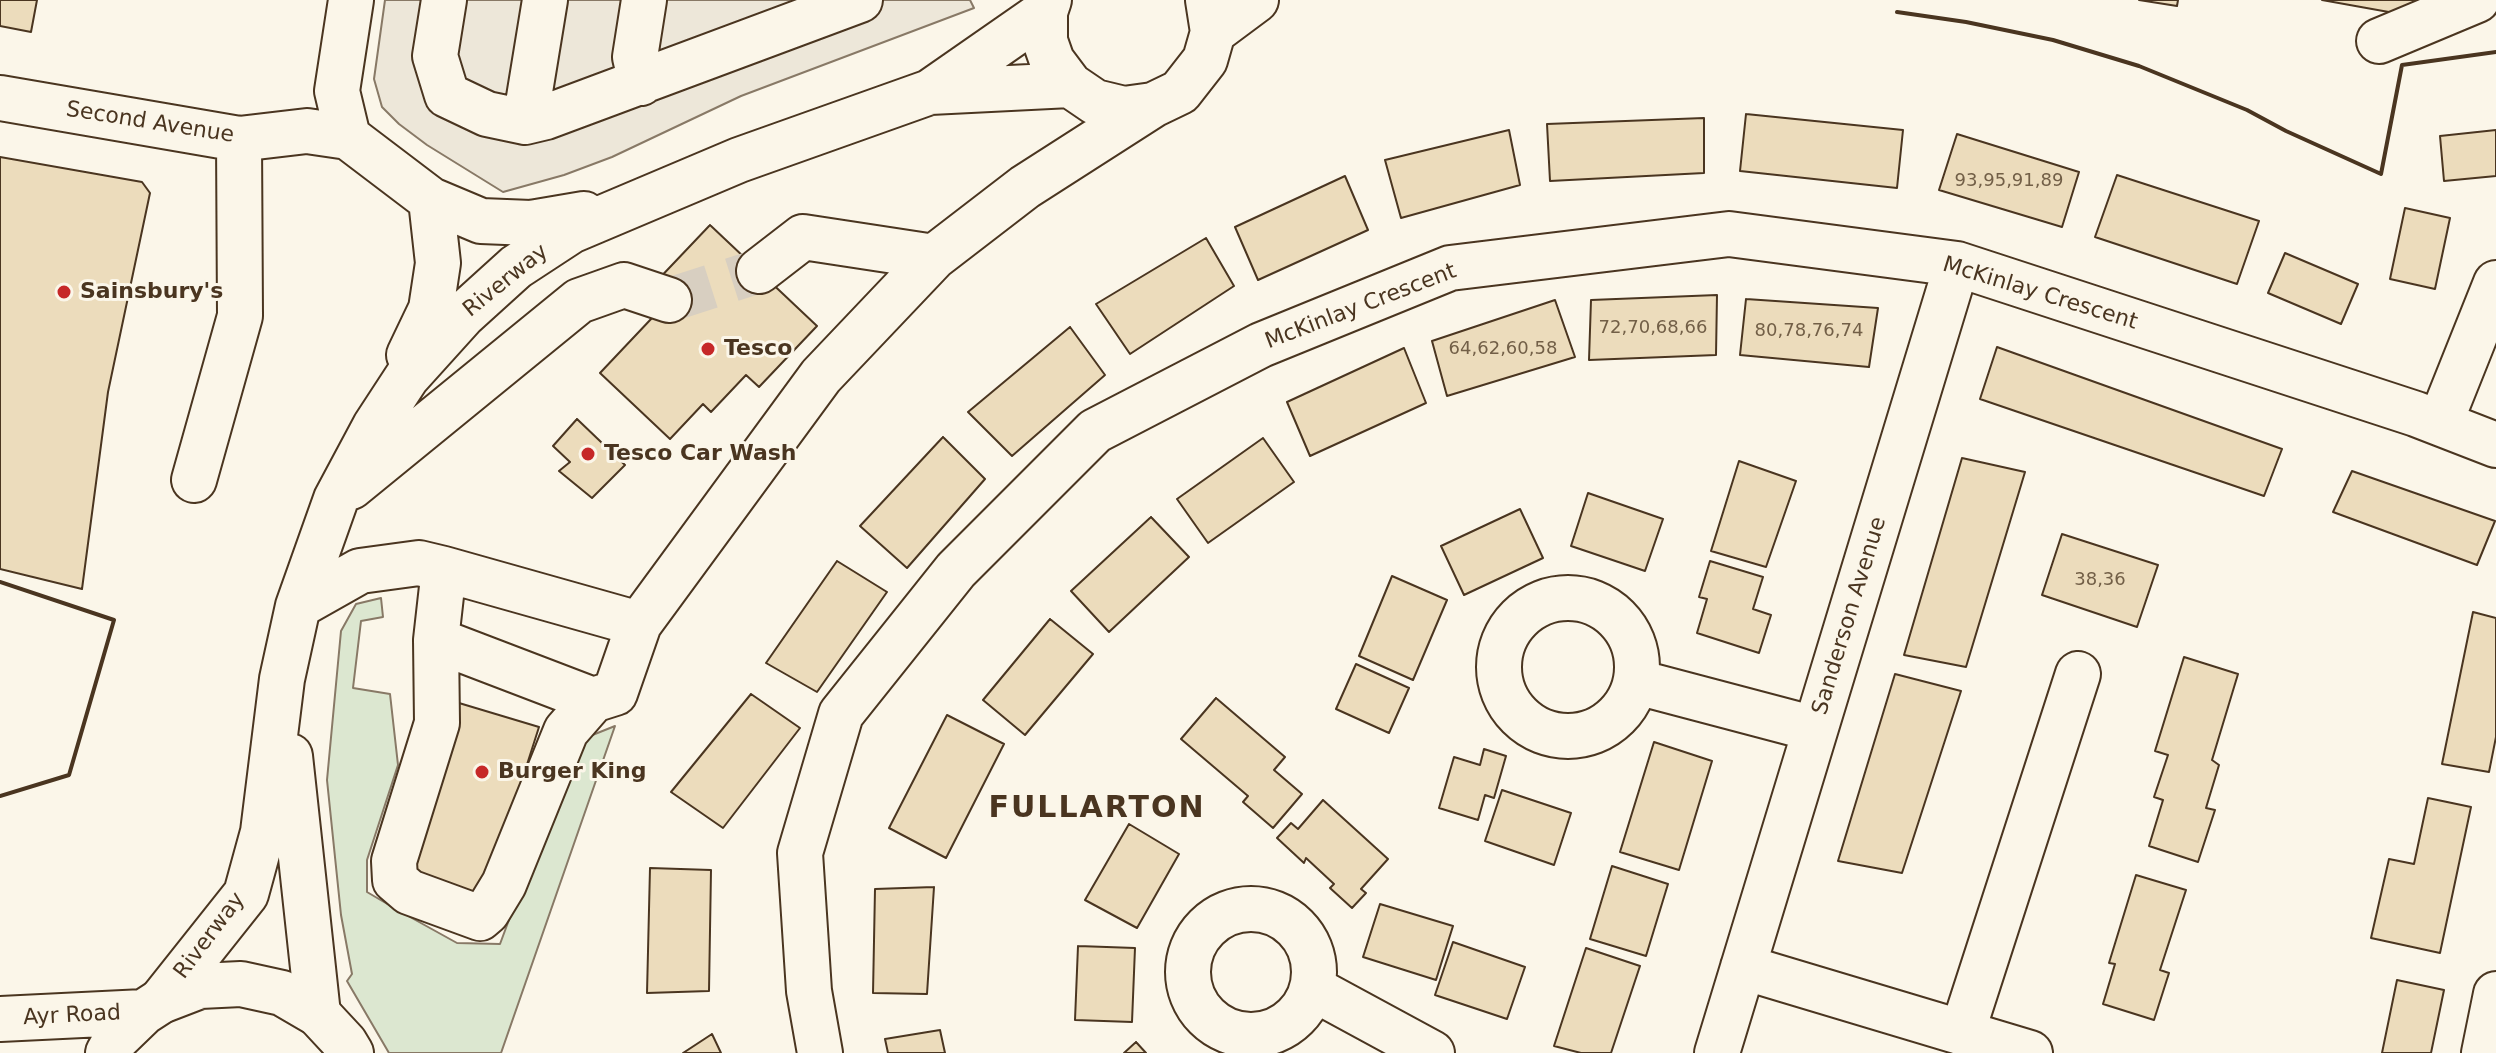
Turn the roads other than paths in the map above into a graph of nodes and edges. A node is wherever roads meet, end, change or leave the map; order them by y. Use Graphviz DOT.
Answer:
graph roads {
  1 [pos="351,0"];
  2 [pos="444,0"];
  3 [pos="545,0"];
  4 [pos="644,0"];
  5 [pos="860,0"];
  6 [pos="1256,0"];
  7 [pos="2477,0"];
  8 [pos="1047,6"];
  9 [pos="1210,16"];
  10 [pos="763,18"];
  11 [pos="2379,41"];
  12 [pos="641,83"];
  13 [pos="1070,85"];
  14 [pos="930,92"];
  15 [pos="0,98"];
  16 [pos="1153,105"];
  17 [pos="525,122"];
  18 [pos="348,137"];
  19 [pos="239,139"];
  20 [pos="431,200"];
  21 [pos="634,205"];
  22 [pos="934,257"];
  23 [pos="1957,264"];
  24 [pos="759,271"];
  25 [pos="2496,283"];
  26 [pos="669,300"];
  27 [pos="2440,423"];
  28 [pos="375,426"];
  29 [pos="2496,445"];
  30 [pos="194,480"];
  31 [pos="336,499"];
  32 [pos="444,569"];
  33 [pos="298,606"];
  34 [pos="639,624"];
  35 [pos="436,640"];
  36 [pos="2078,674"];
  37 [pos="282,679"];
  38 [pos="1637,682"];
  39 [pos="593,700"];
  40 [pos="1815,729"];
  41 [pos="1743,967"];
  42 [pos="1312,988"];
  43 [pos="2496,994"];
  44 [pos="152,1006"];
  45 [pos="318,1014"];
  46 [pos="0,1019"];
  47 [pos="1962,1033"];
  48 [pos="108,1053"];
  49 [pos="351,1053"];
  50 [pos="820,1053"];
  51 [pos="1432,1053"];
  52 [pos="1717,1053"];
  53 [pos="2030,1053"];
  54 [pos="2484,1053"];
  1 -- 18 [label="street"];
  2 -- 17 [label="street"];
  3 -- 17 [label="street"];
  4 -- 12 [label="street"];
  5 -- 10 [label="street"];
  6 -- 9 [label="street"];
  7 -- 11 [label="street"];
  8 -- 13 [label="street"];
  8 -- 14 [label="street, Riverway"];
  9 -- 16 [label="street"];
  10 -- 12 [label="street"];
  12 -- 17 [label="street"];
  13 -- 14 [label="street, Riverway"];
  13 -- 16 [label="street"];
  14 -- 21 [label="street, Riverway"];
  15 -- 19 [label="street, Second Avenue"];
  16 -- 22 [label="street"];
  18 -- 19 [label="street, Second Avenue"];
  18 -- 20 [label="street"];
  19 -- 30 [label="street"];
  20 -- 21 [label="street"];
  20 -- 28 [label="street"];
  21 -- 28 [label="street, Riverway"];
  22 -- 24 [label="street"];
  22 -- 34 [label="street"];
  23 -- 27 [label="street, McKinlay Crescent"];
  23 -- 40 [label="street, Sanderson Avenue"];
  23 -- 50 [label="street, McKinlay Crescent"];
  25 -- 27 [label="street"];
  26 -- 31 [label="street"];
  27 -- 29 [label="street, McKinlay Crescent"];
  28 -- 31 [label="street, Riverway"];
  31 -- 33 [label="street, Riverway"];
  32 -- 33 [label="street"];
  32 -- 34 [label="street"];
  32 -- 35 [label="street"];
  33 -- 37 [label="street, Riverway"];
  34 -- 39 [label="street"];
  35 -- 39 [label="street"];
  35 -- 39 [label="street"];
  36 -- 47 [label="street"];
  37 -- 44 [label="street, Riverway"];
  37 -- 45 [label="street, Riverway"];
  38 -- 40 [label="street"];
  40 -- 41 [label="street, Sanderson Avenue"];
  41 -- 47 [label="street"];
  41 -- 52 [label="street, Sanderson Avenue"];
  42 -- 51 [label="street"];
  43 -- 54 [label="street"];
  44 -- 45 [label="street"];
  44 -- 46 [label="street, Ayr Road"];
  44 -- 48 [label="street, Riverway"];
  45 -- 49 [label="street"];
  47 -- 53 [label="street"];
}
